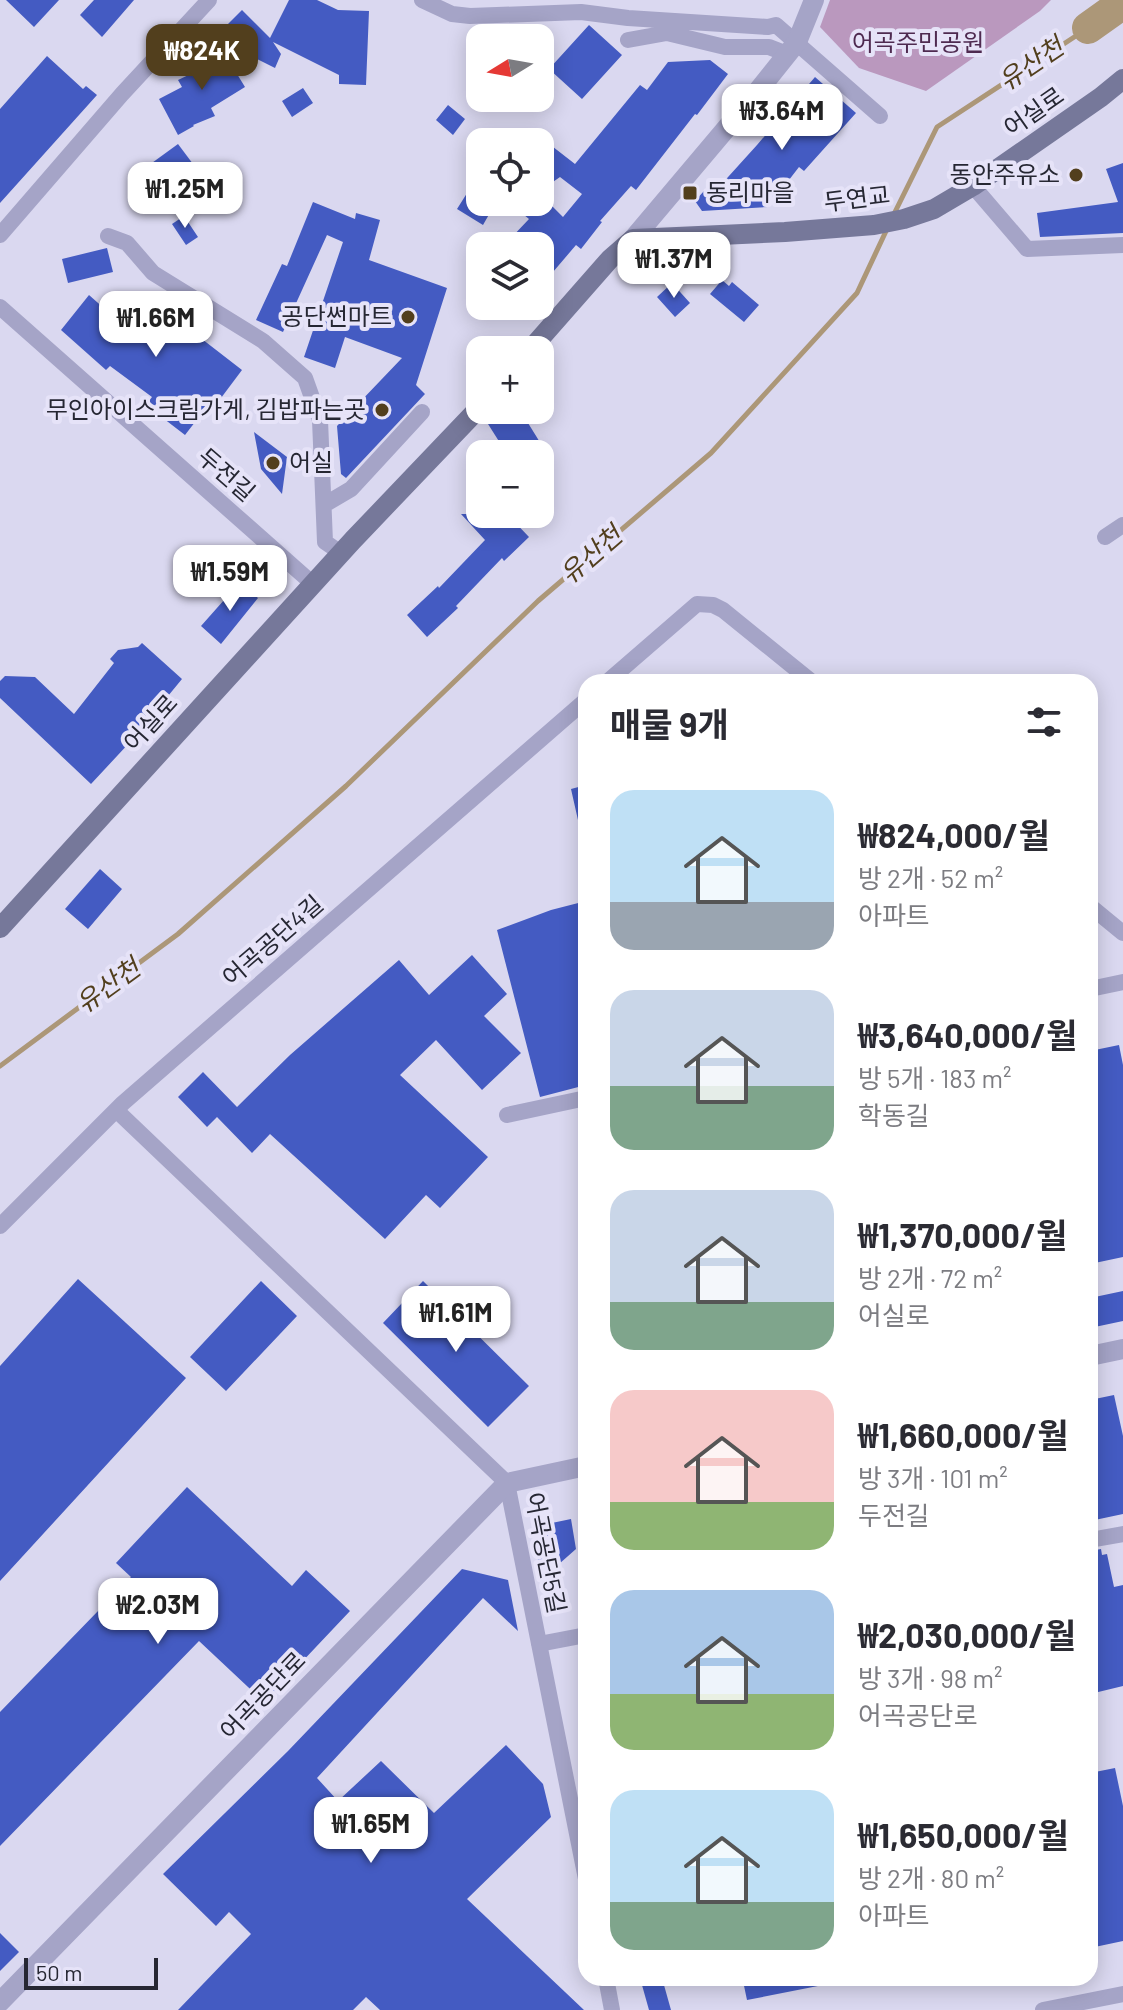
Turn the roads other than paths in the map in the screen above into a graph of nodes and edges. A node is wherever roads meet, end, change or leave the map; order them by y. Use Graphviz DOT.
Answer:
graph roads {
  1 [pos="209,0"];
  2 [pos="422,0"];
  3 [pos="814,0"];
  4 [pos="628,40"];
  5 [pos="792,48"];
  6 [pos="1123,79"];
  7 [pos="880,116"];
  8 [pos="973,186"];
  9 [pos="934,209"];
  10 [pos="0,235"];
  11 [pos="108,236"];
  12 [pos="633,239"];
  13 [pos="1123,245"];
  14 [pos="0,307"];
  15 [pos="542,336"];
  16 [pos="422,412"];
  17 [pos="466,422"];
  18 [pos="324,505"];
  19 [pos="1123,525"];
  20 [pos="1105,537"];
  21 [pos="341,553"];
  22 [pos="313,584"];
  23 [pos="616,674"];
  24 [pos="802,674"];
  25 [pos="578,707"];
  26 [pos="1098,913"];
  27 [pos="0,928"];
  28 [pos="1123,933"];
  29 [pos="1123,982"];
  30 [pos="1098,987"];
  31 [pos="578,1100"];
  32 [pos="116,1110"];
  33 [pos="507,1115"];
  34 [pos="0,1226"];
  35 [pos="1123,1349"];
  36 [pos="1098,1354"];
  37 [pos="578,1468"];
  38 [pos="507,1483"];
  39 [pos="1123,1534"];
  40 [pos="1098,1539"];
  41 [pos="578,1637"];
  42 [pos="539,1644"];
  43 [pos="578,1839"];
  44 [pos="608,1986"];
  45 [pos="1123,1994"];
  46 [pos="0,2002"];
  47 [pos="612,2010"];
  48 [pos="1043,2010"];
  1 -- 10 [label="street"];
  2 -- 5 [label="street"];
  3 -- 5 [label="street"];
  4 -- 5 [label="street"];
  5 -- 7 [label="street"];
  5 -- 12 [label="street"];
  6 -- 8 [label="main road, 어실로"];
  8 -- 9 [label="main road, 어실로"];
  8 -- 13 [label="street"];
  9 -- 12 [label="main road, 두연교"];
  11 -- 18 [label="street"];
  12 -- 15 [label="main road"];
  14 -- 22 [label="street, 두전길"];
  16 -- 18 [label="street"];
  17 -- 21 [label="main road, 어실로"];
  18 -- 21 [label="street"];
  19 -- 20 [label="street"];
  21 -- 22 [label="main road, 어실로"];
  22 -- 27 [label="main road, 어실로"];
  23 -- 24 [label="street"];
  25 -- 32 [label="street, 어곡공단4길"];
  26 -- 28 [label="street"];
  29 -- 30 [label="street"];
  31 -- 33 [label="street"];
  32 -- 34 [label="street, 어곡공단4길"];
  32 -- 38 [label="street, 어곡공단5길"];
  35 -- 36 [label="street"];
  37 -- 38 [label="street"];
  38 -- 42 [label="street, 어곡공단5길"];
  38 -- 46 [label="street, 어곡공단로"];
  39 -- 40 [label="street"];
  41 -- 42 [label="street"];
  42 -- 43 [label="street, 어곡공단5길"];
  44 -- 47 [label="street"];
  45 -- 48 [label="street"];
}
